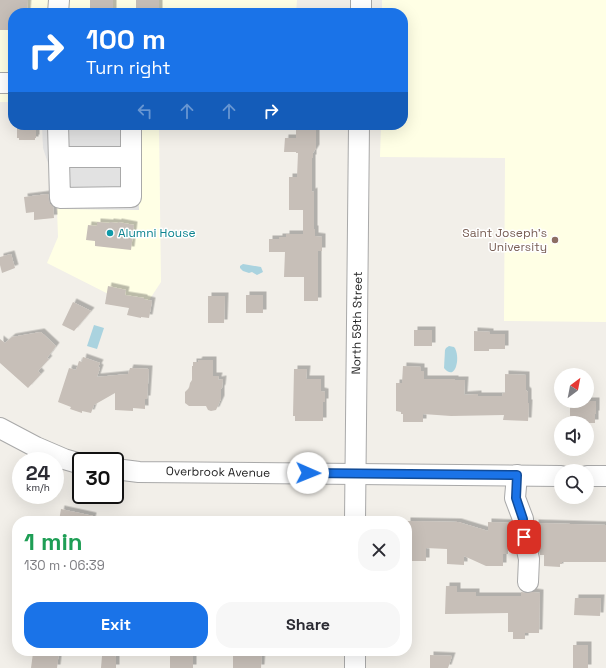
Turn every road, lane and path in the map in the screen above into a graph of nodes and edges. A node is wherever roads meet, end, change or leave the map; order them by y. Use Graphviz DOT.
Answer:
graph roads {
  1 [pos="58,130"];
  2 [pos="131,130"];
  3 [pos="359,130"];
  4 [pos="59,157"];
  5 [pos="131,157"];
  6 [pos="0,428"];
  7 [pos="72,461"];
  8 [pos="124,470"];
  9 [pos="355,474"];
  10 [pos="517,475"];
  11 [pos="554,476"];
  12 [pos="594,476"];
  13 [pos="606,476"];
  14 [pos="355,516"];
  15 [pos="528,582"];
  16 [pos="355,656"];
  17 [pos="355,668"];
  1 -- 4 [label="street"];
  2 -- 5 [label="street"];
  3 -- 9 [label="street, North 59th Street"];
  4 -- 5 [label="street"];
  4 -- 5 [label="street"];
  6 -- 7 [label="street"];
  8 -- 9 [label="street, Overbrook Avenue"];
  9 -- 10 [label="street, Overbrook Avenue"];
  9 -- 14 [label="street, North 59th Street"];
  10 -- 11 [label="street, Overbrook Avenue"];
  10 -- 15 [label="street"];
  12 -- 13 [label="street"];
  16 -- 17 [label="street"];
}
